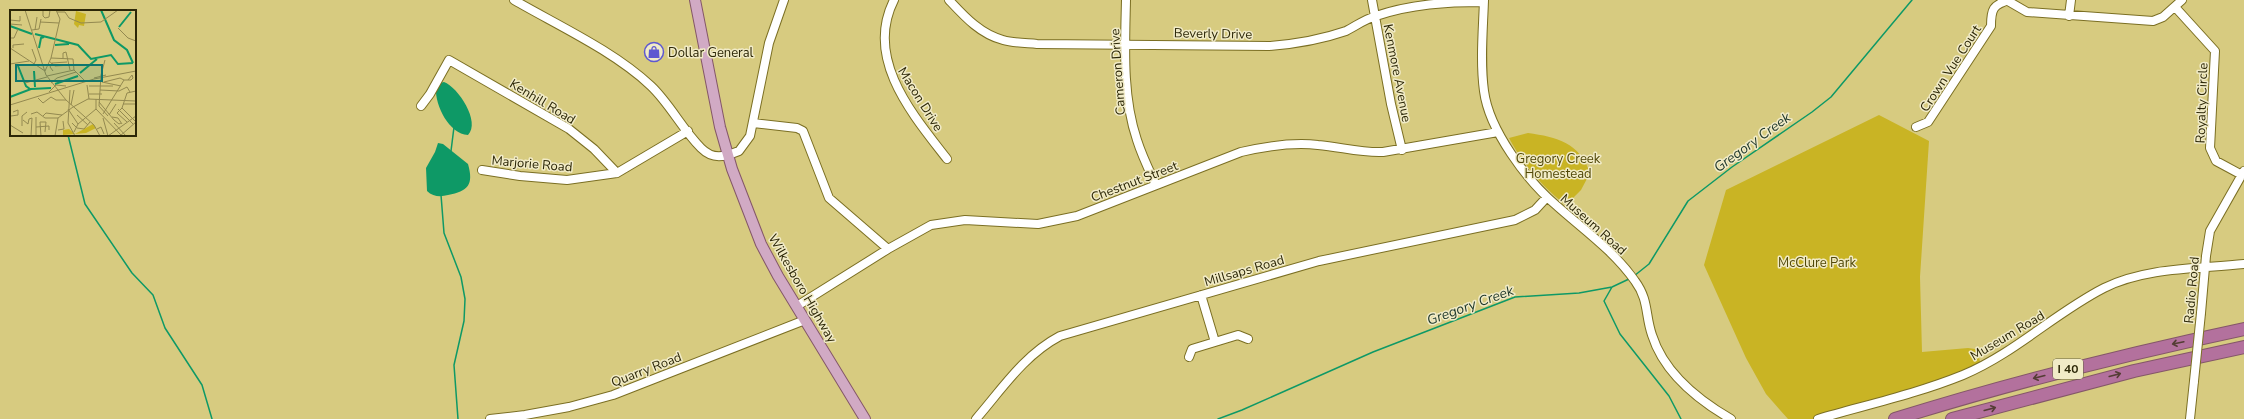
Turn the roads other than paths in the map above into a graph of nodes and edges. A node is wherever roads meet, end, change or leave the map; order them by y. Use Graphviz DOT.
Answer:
graph roads {
  1 [pos="514,0"];
  2 [pos="695,0"];
  3 [pos="784,0"];
  4 [pos="894,0"];
  5 [pos="949,0"];
  6 [pos="1126,0"];
  7 [pos="1372,0"];
  8 [pos="2008,0"];
  9 [pos="2070,0"];
  10 [pos="2182,0"];
  11 [pos="1484,1"];
  12 [pos="2175,7"];
  13 [pos="1375,16"];
  14 [pos="2069,16"];
  15 [pos="1125,44"];
  16 [pos="421,106"];
  17 [pos="753,122"];
  18 [pos="1916,127"];
  19 [pos="688,131"];
  20 [pos="1498,132"];
  21 [pos="1402,150"];
  22 [pos="728,155"];
  23 [pos="947,159"];
  24 [pos="482,170"];
  25 [pos="617,173"];
  26 [pos="2243,173"];
  27 [pos="1156,185"];
  28 [pos="1547,197"];
  29 [pos="888,249"];
  30 [pos="2244,264"];
  31 [pos="2205,268"];
  32 [pos="1201,295"];
  33 [pos="797,306"];
  34 [pos="804,320"];
  35 [pos="2244,329"];
  36 [pos="1248,339"];
  37 [pos="1215,342"];
  38 [pos="2244,347"];
  39 [pos="1189,357"];
  40 [pos="490,419"];
  41 [pos="865,419"];
  42 [pos="976,419"];
  43 [pos="1731,419"];
  44 [pos="1818,419"];
  45 [pos="1895,419"];
  46 [pos="1952,419"];
  47 [pos="2190,419"];
  1 -- 19 [label="street"];
  2 -- 22 [label="main road, Wilkesboro Highway"];
  3 -- 17 [label="street"];
  4 -- 23 [label="street, Macon Drive"];
  5 -- 15 [label="street, Beverly Drive"];
  6 -- 15 [label="street, Cameron Drive"];
  7 -- 13 [label="street, Kenmore Avenue"];
  8 -- 14 [label="street"];
  8 -- 18 [label="street, Crown Vue Court"];
  9 -- 14 [label="street"];
  10 -- 12 [label="street"];
  11 -- 13 [label="street, Beverly Drive"];
  11 -- 20 [label="street, Museum Road"];
  12 -- 14 [label="street"];
  12 -- 26 [label="street, Royalty Circle"];
  13 -- 15 [label="street, Beverly Drive"];
  13 -- 21 [label="street, Kenmore Avenue"];
  15 -- 27 [label="street, Cameron Drive"];
  16 -- 25 [label="street, Kenhill Road"];
  17 -- 22 [label="street"];
  17 -- 29 [label="street"];
  19 -- 22 [label="street"];
  19 -- 25 [label="street, Marjorie Road"];
  20 -- 21 [label="street, Chestnut Street"];
  20 -- 28 [label="street, Museum Road"];
  21 -- 27 [label="street, Chestnut Street"];
  22 -- 33 [label="main road, Wilkesboro Highway"];
  24 -- 25 [label="street, Marjorie Road"];
  26 -- 31 [label="street, Radio Road"];
  27 -- 29 [label="street, Chestnut Street"];
  28 -- 32 [label="street, Millsaps Road"];
  28 -- 43 [label="street, Museum Road"];
  29 -- 33 [label="street, Chestnut Street"];
  30 -- 31 [label="street, Museum Road"];
  31 -- 44 [label="street, Museum Road"];
  31 -- 47 [label="street, Radio Road, bridge"];
  32 -- 37 [label="street"];
  32 -- 42 [label="street, Millsaps Road"];
  33 -- 34 [label="main road, Wilkesboro Highway"];
  34 -- 40 [label="street, Quarry Road"];
  34 -- 41 [label="main road, Wilkesboro Highway"];
  35 -- 45 [label="highway, I 40, one-way"];
  36 -- 37 [label="street"];
  37 -- 39 [label="street"];
  46 -- 38 [label="highway, I 40, one-way"];
}
